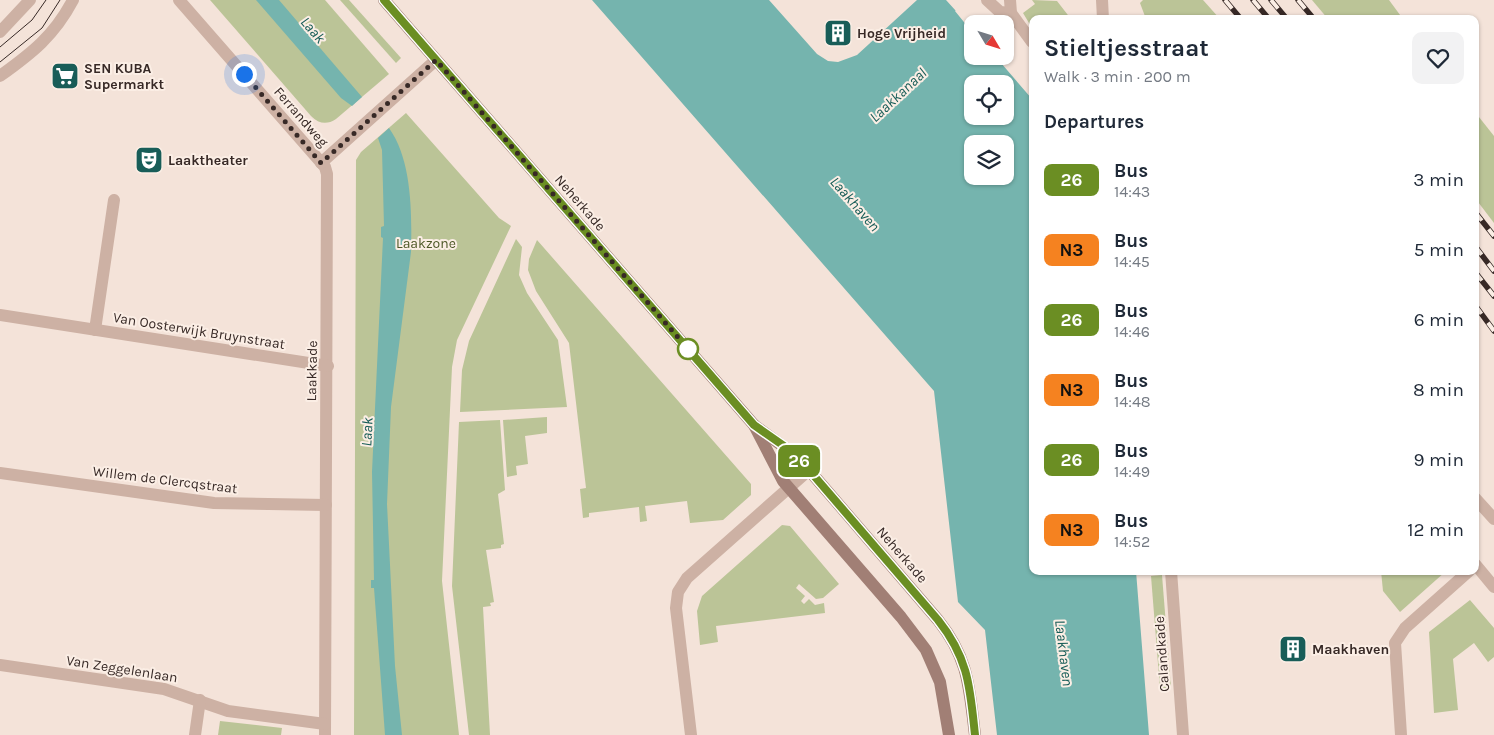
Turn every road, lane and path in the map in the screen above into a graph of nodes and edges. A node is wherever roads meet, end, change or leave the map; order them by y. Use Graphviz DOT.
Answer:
graph roads {
  1 [pos="30,0"];
  2 [pos="73,0"];
  3 [pos="179,0"];
  4 [pos="384,0"];
  5 [pos="987,0"];
  6 [pos="1010,0"];
  7 [pos="1102,0"];
  8 [pos="1011,13"];
  9 [pos="1103,15"];
  10 [pos="0,32"];
  11 [pos="1029,38"];
  12 [pos="436,60"];
  13 [pos="0,76"];
  14 [pos="321,163"];
  15 [pos="114,200"];
  16 [pos="0,315"];
  17 [pos="95,330"];
  18 [pos="328,366"];
  19 [pos="754,425"];
  20 [pos="809,470"];
  21 [pos="0,473"];
  22 [pos="789,488"];
  23 [pos="1479,502"];
  24 [pos="326,504"];
  25 [pos="1494,519"];
  26 [pos="1479,570"];
  27 [pos="1171,575"];
  28 [pos="1465,575"];
  29 [pos="1494,587"];
  30 [pos="0,666"];
  31 [pos="200,700"];
  32 [pos="326,730"];
  33 [pos="195,735"];
  34 [pos="691,735"];
  35 [pos="949,735"];
  36 [pos="975,735"];
  37 [pos="1183,735"];
  38 [pos="1401,735"];
  1 -- 10 [label="street"];
  2 -- 13 [label="street"];
  3 -- 14 [label="street, Ferrandweg"];
  4 -- 12 [label="main road, Neherkade"];
  5 -- 8 [label="street"];
  6 -- 8 [label="street"];
  7 -- 9 [label="street"];
  8 -- 11 [label="street"];
  12 -- 14 [label="street"];
  12 -- 19 [label="main road, Neherkade"];
  14 -- 18 [label="street, Laakkade"];
  15 -- 17 [label="street, Van Oosterwijk Bruynstraat"];
  16 -- 17 [label="street, Van Oosterwijk Bruynstraat"];
  17 -- 18 [label="street, Van Oosterwijk Bruynstraat"];
  18 -- 24 [label="street, Laakkade"];
  19 -- 20 [label="main road, Neherkade"];
  19 -- 22 [label="main road, Neherkade"];
  20 -- 22 [label="street"];
  20 -- 36 [label="main road, Neherkade"];
  21 -- 24 [label="street, Willem de Clercqstraat"];
  22 -- 34 [label="street"];
  22 -- 35 [label="main road, Neherkade"];
  23 -- 25 [label="street"];
  24 -- 32 [label="street, Laakkade"];
  26 -- 29 [label="street"];
  27 -- 37 [label="street, Calandkade"];
  28 -- 38 [label="street"];
  30 -- 31 [label="street, Van Zeggelenlaan"];
  31 -- 32 [label="street, Van Zeggelenlaan"];
  31 -- 33 [label="street"];
}
